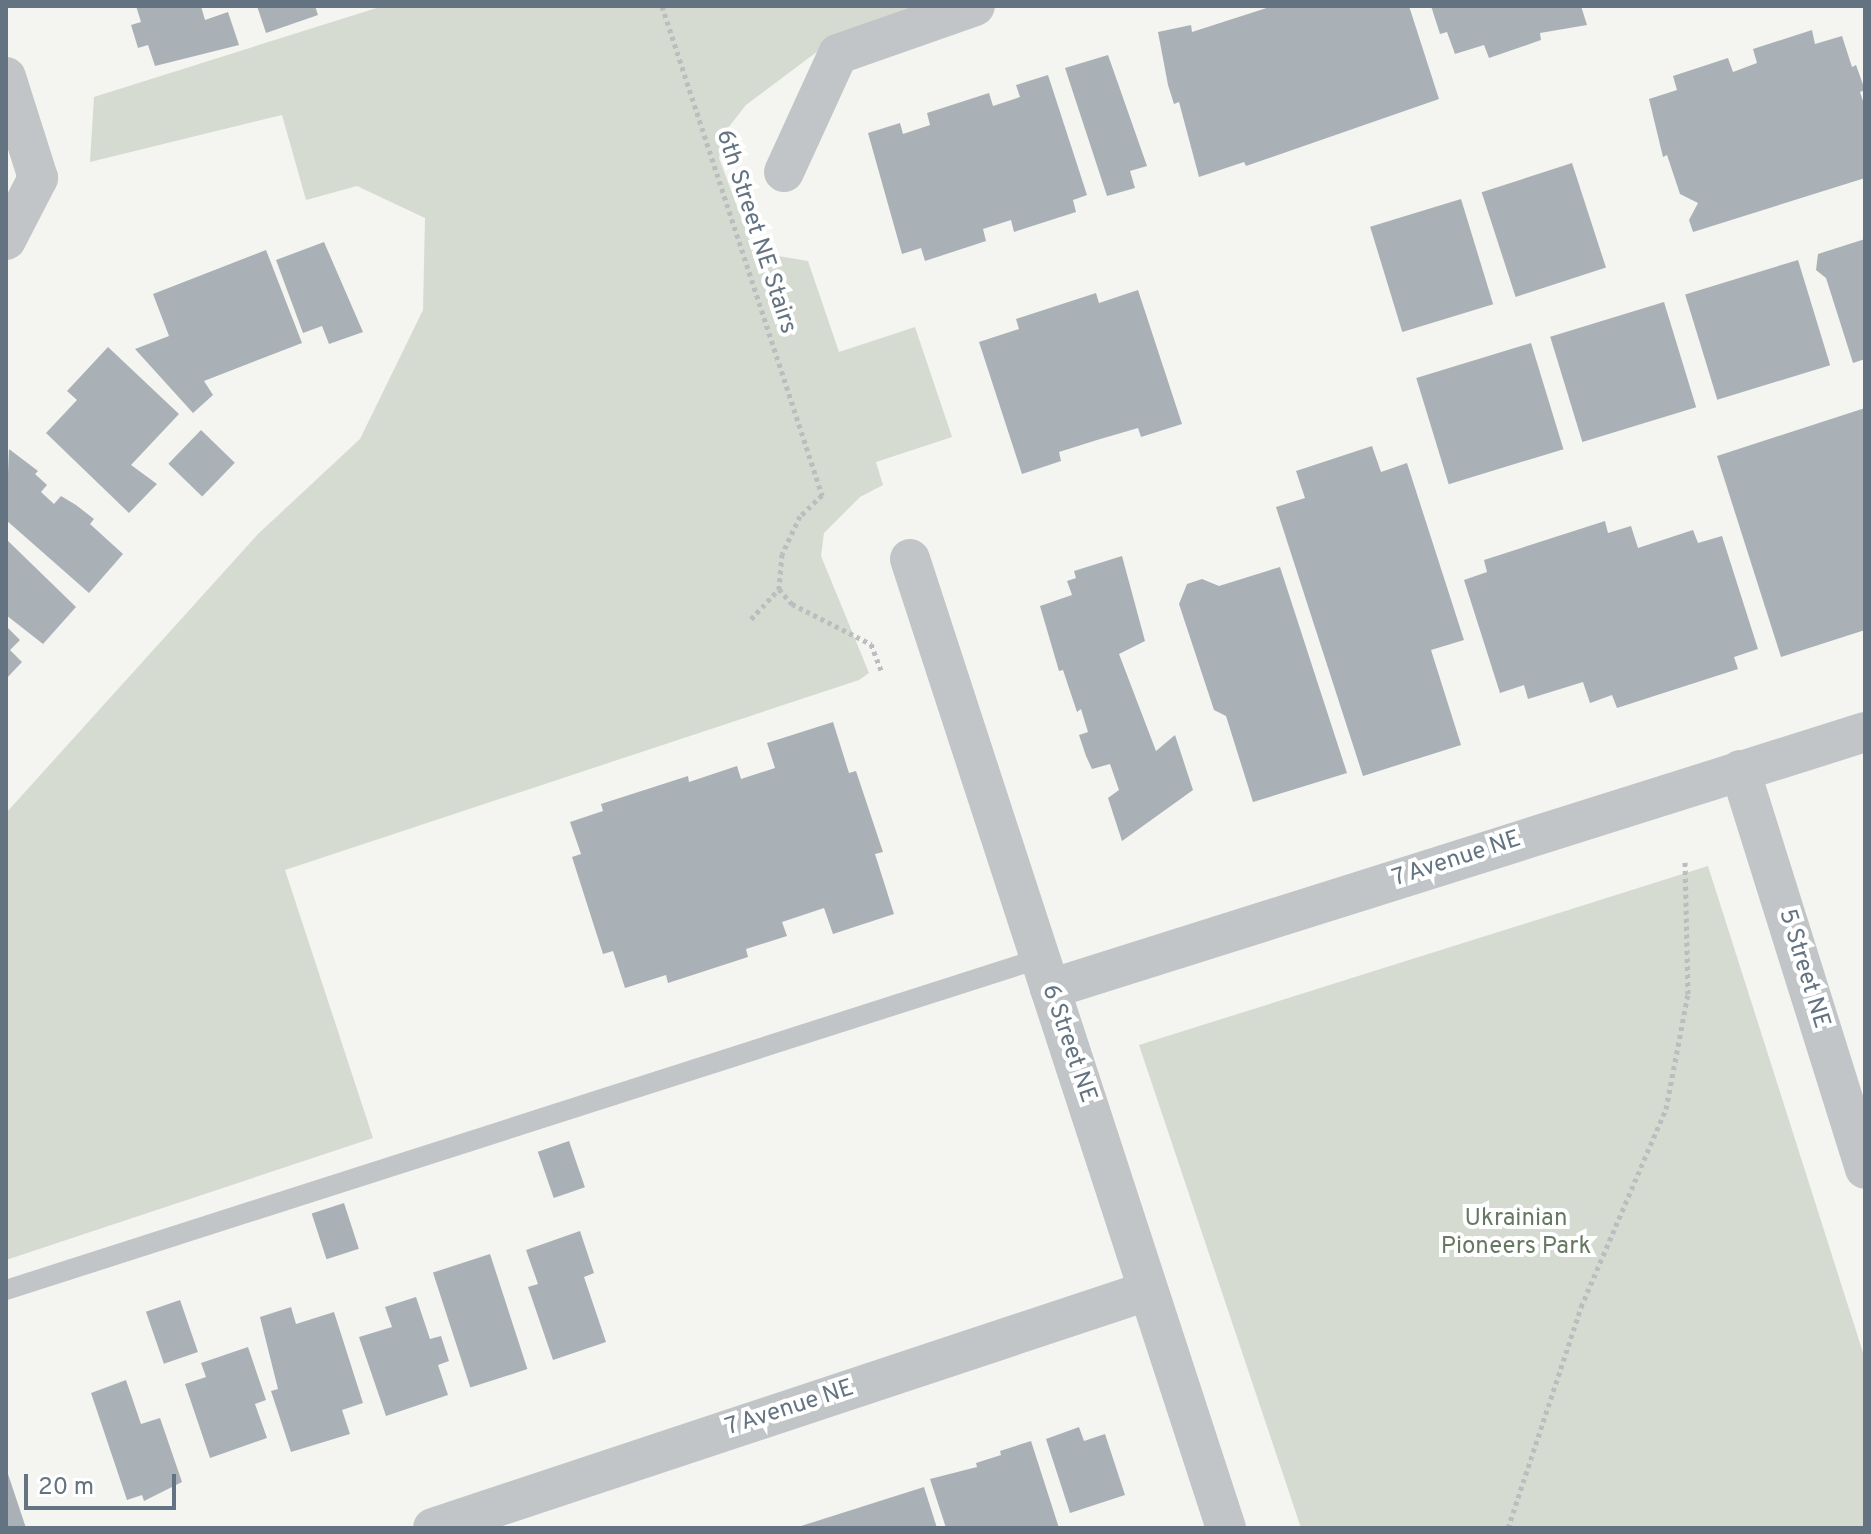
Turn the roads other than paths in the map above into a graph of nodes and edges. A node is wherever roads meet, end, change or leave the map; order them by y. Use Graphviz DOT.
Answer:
graph roads {
  1 [pos="975,6"];
  2 [pos="6,77"];
  3 [pos="784,172"];
  4 [pos="22,183"];
  5 [pos="6,240"];
  6 [pos="910,559"];
  7 [pos="1865,732"];
  8 [pos="1740,770"];
  9 [pos="1044,974"];
  10 [pos="1865,1169"];
  11 [pos="6,1290"];
  12 [pos="1147,1291"];
  13 [pos="433,1528"];
  14 [pos="1226,1528"];
  1 -- 3 [label="street"];
  2 -- 4 [label="street"];
  4 -- 5 [label="street"];
  6 -- 9 [label="street, 6 Street NE"];
  7 -- 8 [label="street, 7 Avenue NE"];
  8 -- 9 [label="street, 7 Avenue NE"];
  8 -- 10 [label="street, 5 Street NE"];
  9 -- 11 [label="lane"];
  9 -- 12 [label="street, 6 Street NE"];
  12 -- 13 [label="street, 7 Avenue NE"];
  12 -- 14 [label="street, 6 Street NE"];
}
